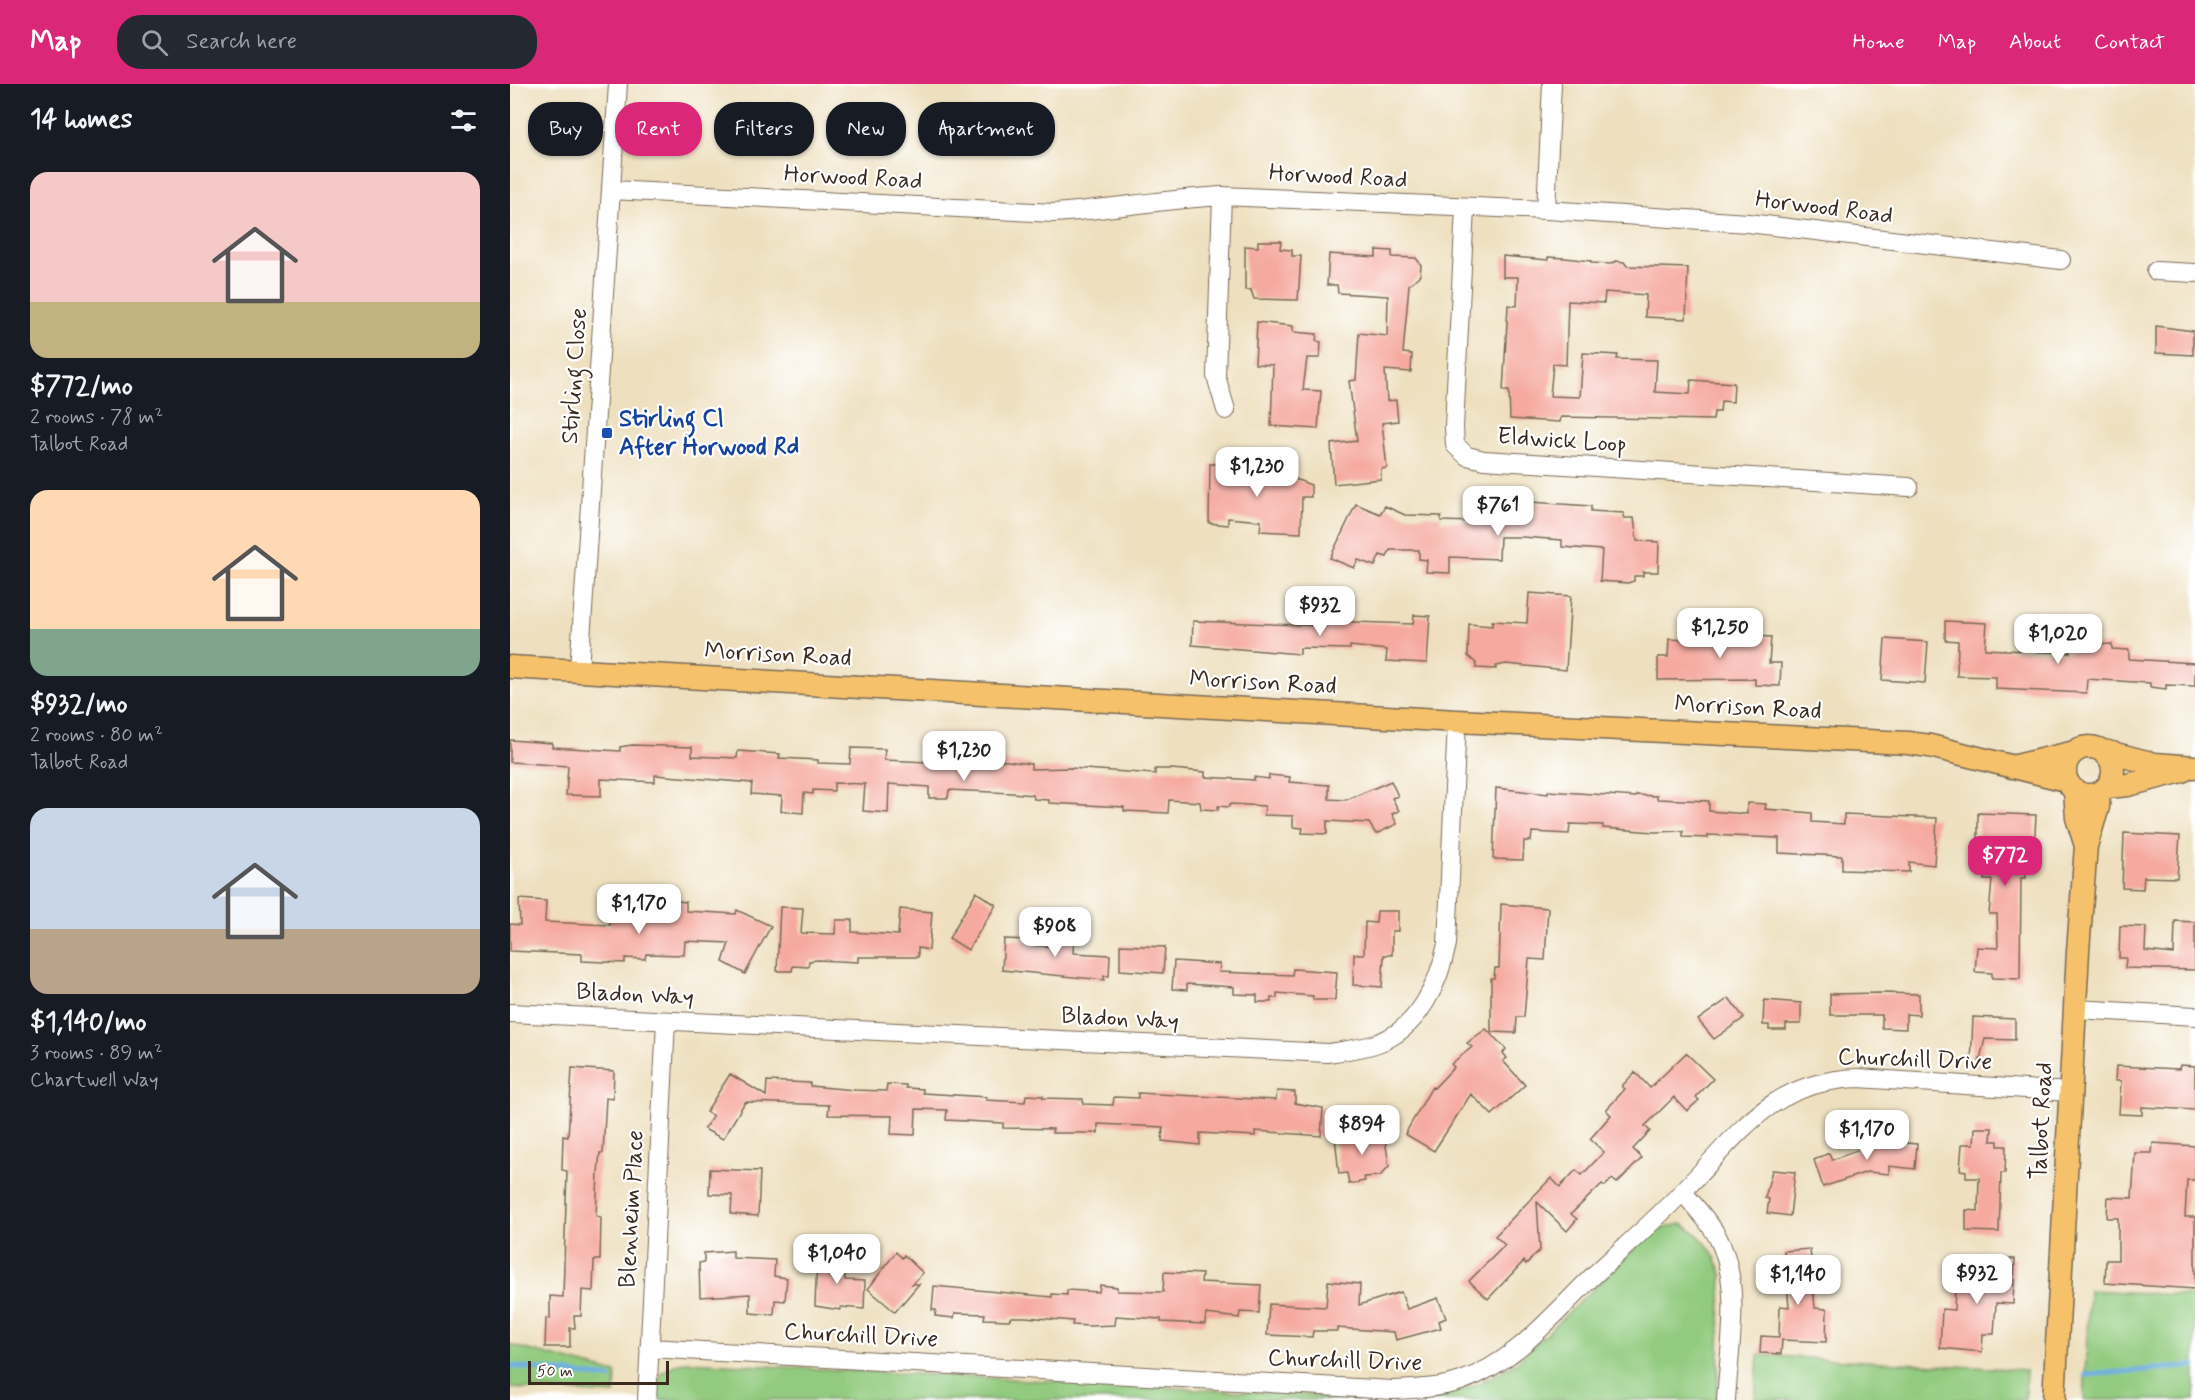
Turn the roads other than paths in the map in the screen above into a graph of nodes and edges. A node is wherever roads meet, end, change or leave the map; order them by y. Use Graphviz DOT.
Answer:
graph roads {
  1 [pos="618,84"];
  2 [pos="1552,84"];
  3 [pos="611,190"];
  4 [pos="1222,196"];
  5 [pos="1465,207"];
  6 [pos="1546,210"];
  7 [pos="2061,260"];
  8 [pos="2156,271"];
  9 [pos="2195,273"];
  10 [pos="1226,411"];
  11 [pos="1908,487"];
  12 [pos="510,667"];
  13 [pos="579,670"];
  14 [pos="1458,721"];
  15 [pos="2104,751"];
  16 [pos="2071,753"];
  17 [pos="2011,767"];
  18 [pos="2195,768"];
  19 [pos="2071,786"];
  20 [pos="2103,790"];
  21 [pos="2086,846"];
  22 [pos="2076,1010"];
  23 [pos="510,1013"];
  24 [pos="2195,1016"];
  25 [pos="666,1021"];
  26 [pos="2070,1092"];
  27 [pos="1683,1192"];
  28 [pos="649,1348"];
  29 [pos="646,1400"];
  30 [pos="1726,1400"];
  31 [pos="2054,1400"];
  1 -- 3 [label="street, Stirling Close"];
  2 -- 6 [label="street"];
  3 -- 4 [label="street, Horwood Road"];
  3 -- 13 [label="street, Stirling Close"];
  4 -- 5 [label="street, Horwood Road"];
  4 -- 10 [label="street"];
  5 -- 6 [label="street, Horwood Road"];
  5 -- 11 [label="street, Eldwick Loop"];
  6 -- 7 [label="street, Horwood Road"];
  8 -- 9 [label="street"];
  12 -- 13 [label="main road, Morrison Road"];
  13 -- 14 [label="main road, Morrison Road"];
  14 -- 17 [label="main road, Morrison Road"];
  14 -- 25 [label="street, Bladon Way"];
  15 -- 16 [label="main road, Morrison Road"];
  15 -- 18 [label="main road, Morrison Road"];
  15 -- 20 [label="main road"];
  16 -- 17 [label="main road, Morrison Road"];
  16 -- 19 [label="main road"];
  17 -- 19 [label="main road, Morrison Road"];
  18 -- 20 [label="main road, Morrison Road"];
  19 -- 20 [label="main road, Morrison Road"];
  19 -- 21 [label="main road, Talbot Road"];
  20 -- 21 [label="main road, Talbot Road"];
  21 -- 22 [label="main road, Talbot Road"];
  22 -- 24 [label="street"];
  22 -- 26 [label="main road, Talbot Road"];
  23 -- 25 [label="street, Bladon Way"];
  25 -- 28 [label="street, Blenheim Place"];
  26 -- 27 [label="street, Churchill Drive"];
  26 -- 31 [label="main road, Talbot Road"];
  27 -- 28 [label="street, Churchill Drive"];
  27 -- 30 [label="street"];
  28 -- 29 [label="street, Blenheim Place"];
}
